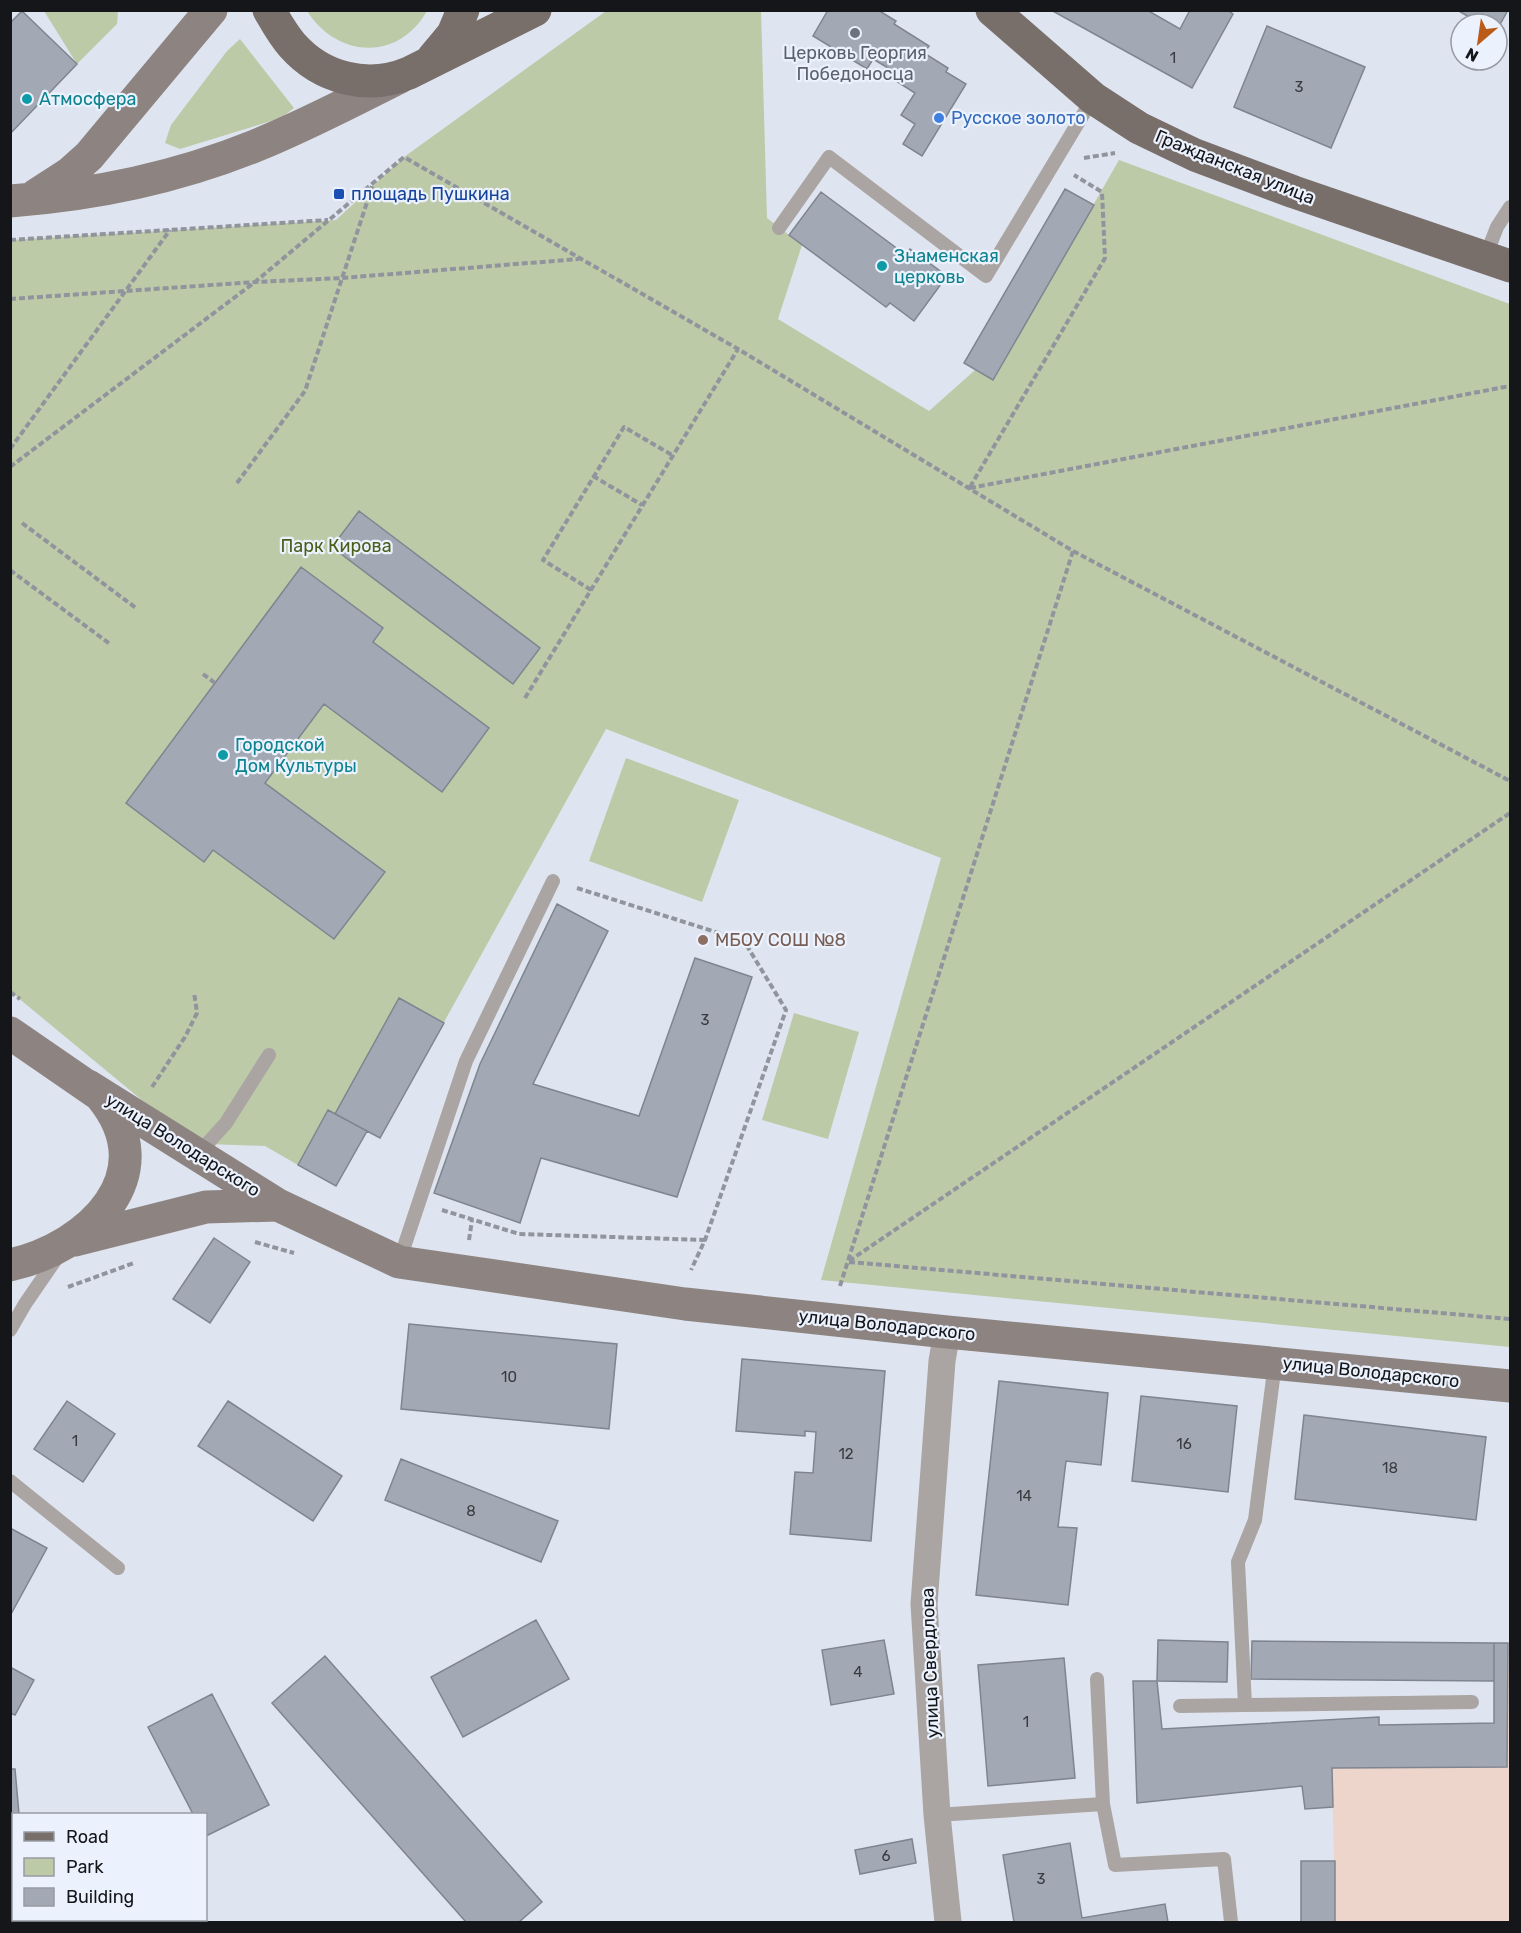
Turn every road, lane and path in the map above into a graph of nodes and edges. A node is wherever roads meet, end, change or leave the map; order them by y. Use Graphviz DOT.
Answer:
graph roads {
  1 [pos="191,10"];
  2 [pos="211,10"];
  3 [pos="463,10"];
  4 [pos="535,10"];
  5 [pos="992,10"];
  6 [pos="273,16"];
  7 [pos="179,49"];
  8 [pos="413,71"];
  9 [pos="1093,98"];
  10 [pos="1054,164"];
  11 [pos="373,183"];
  12 [pos="18,200"];
  13 [pos="1510,207"];
  14 [pos="328,220"];
  15 [pos="779,228"];
  16 [pos="170,230"];
  17 [pos="10,240"];
  18 [pos="580,259"];
  19 [pos="1498,262"];
  20 [pos="342,278"];
  21 [pos="255,282"];
  22 [pos="126,291"];
  23 [pos="10,299"];
  24 [pos="738,349"];
  25 [pos="1510,386"];
  26 [pos="10,449"];
  27 [pos="672,455"];
  28 [pos="10,467"];
  29 [pos="594,476"];
  30 [pos="237,483"];
  31 [pos="970,488"];
  32 [pos="642,505"];
  33 [pos="22,523"];
  34 [pos="1073,551"];
  35 [pos="10,570"];
  36 [pos="591,590"];
  37 [pos="136,608"];
  38 [pos="110,644"];
  39 [pos="203,674"];
  40 [pos="215,683"];
  41 [pos="525,698"];
  42 [pos="1510,781"];
  43 [pos="1510,813"];
  44 [pos="553,880"];
  45 [pos="194,992"];
  46 [pos="10,1033"];
  47 [pos="269,1055"];
  48 [pos="88,1086"];
  49 [pos="149,1092"];
  50 [pos="214,1164"];
  51 [pos="418,1203"];
  52 [pos="278,1205"];
  53 [pos="68,1242"];
  54 [pos="399,1262"];
  55 [pos="849,1262"];
  56 [pos="10,1266"];
  57 [pos="841,1282"];
  58 [pos="1510,1319"];
  59 [pos="10,1329"];
  60 [pos="947,1332"];
  61 [pos="1275,1363"];
  62 [pos="1510,1386"];
  63 [pos="10,1481"];
  64 [pos="118,1568"];
  65 [pos="1097,1679"];
  66 [pos="1472,1702"];
  67 [pos="1245,1705"];
  68 [pos="1180,1706"];
  69 [pos="1102,1804"];
  70 [pos="937,1815"];
  71 [pos="948,1923"];
  72 [pos="1232,1923"];
  1 -- 7 [label="street"];
  2 -- 7 [label="street"];
  3 -- 8 [label="main road"];
  4 -- 8 [label="main road"];
  5 -- 9 [label="main road, Гражданская улица"];
  6 -- 8 [label="main road"];
  7 -- 12 [label="street"];
  8 -- 12 [label="street"];
  9 -- 10 [label="lane"];
  9 -- 19 [label="main road, Гражданская улица"];
  10 -- 15 [label="lane"];
  10 -- 31 [label="path"];
  11 -- 14 [label="path"];
  11 -- 18 [label="path"];
  11 -- 20 [label="path"];
  13 -- 19 [label="lane"];
  14 -- 16 [label="path"];
  14 -- 21 [label="path"];
  16 -- 17 [label="path"];
  16 -- 22 [label="path"];
  18 -- 20 [label="path"];
  18 -- 24 [label="path"];
  20 -- 21 [label="path"];
  20 -- 30 [label="path"];
  21 -- 22 [label="path"];
  21 -- 28 [label="path"];
  22 -- 23 [label="path"];
  22 -- 26 [label="path"];
  24 -- 27 [label="path"];
  24 -- 31 [label="path"];
  25 -- 31 [label="path"];
  27 -- 29 [label="path"];
  27 -- 32 [label="path"];
  29 -- 32 [label="path"];
  29 -- 36 [label="path"];
  31 -- 34 [label="path"];
  32 -- 36 [label="path"];
  33 -- 37 [label="path"];
  34 -- 42 [label="path"];
  34 -- 55 [label="path"];
  35 -- 38 [label="path"];
  36 -- 41 [label="path"];
  39 -- 40 [label="path"];
  43 -- 55 [label="path"];
  44 -- 51 [label="lane"];
  44 -- 51 [label="path"];
  45 -- 49 [label="path"];
  46 -- 48 [label="street"];
  47 -- 50 [label="lane"];
  48 -- 50 [label="street, улица Володарского"];
  48 -- 53 [label="street"];
  50 -- 52 [label="street, улица Володарского"];
  51 -- 54 [label="lane"];
  52 -- 53 [label="street, улица Володарского"];
  52 -- 54 [label="street, улица Володарского"];
  53 -- 56 [label="street"];
  53 -- 59 [label="lane"];
  54 -- 60 [label="street, улица Володарского"];
  55 -- 57 [label="path"];
  55 -- 58 [label="path"];
  60 -- 61 [label="street, улица Володарского"];
  60 -- 70 [label="street, улица Свердлова"];
  61 -- 62 [label="street, улица Володарского"];
  61 -- 67 [label="lane"];
  63 -- 64 [label="lane"];
  65 -- 69 [label="lane"];
  66 -- 67 [label="lane"];
  67 -- 68 [label="lane"];
  69 -- 70 [label="lane"];
  69 -- 72 [label="lane"];
  70 -- 71 [label="street, улица Свердлова"];
}
